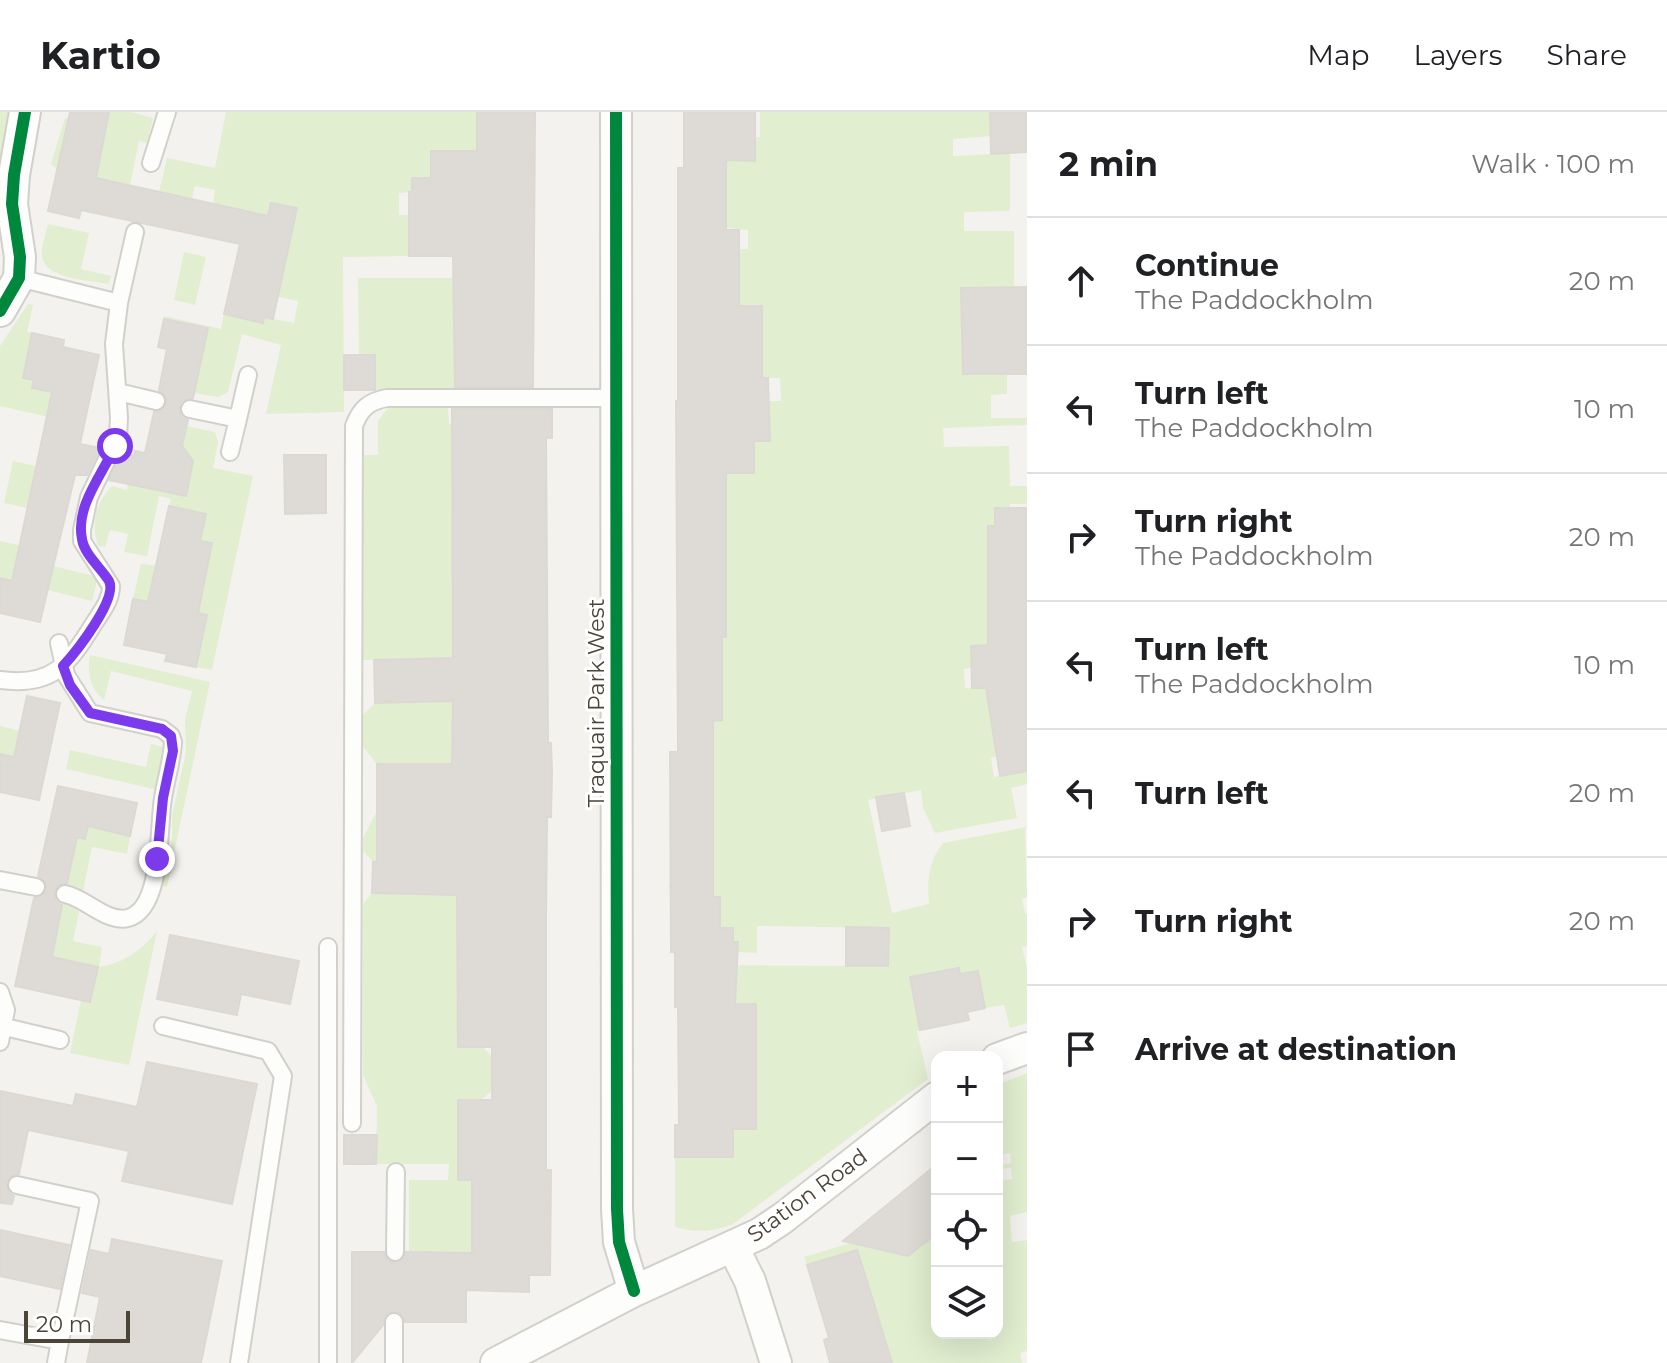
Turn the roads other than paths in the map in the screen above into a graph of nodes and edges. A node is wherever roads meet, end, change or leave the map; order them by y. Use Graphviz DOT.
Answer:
graph roads {
  1 [pos="25,112"];
  2 [pos="167,112"];
  3 [pos="616,112"];
  4 [pos="151,163"];
  5 [pos="135,232"];
  6 [pos="19,278"];
  7 [pos="119,303"];
  8 [pos="0,311"];
  9 [pos="248,375"];
  10 [pos="118,392"];
  11 [pos="616,398"];
  12 [pos="156,401"];
  13 [pos="190,409"];
  14 [pos="238,419"];
  15 [pos="230,452"];
  16 [pos="59,643"];
  17 [pos="63,666"];
  18 [pos="0,680"];
  19 [pos="0,880"];
  20 [pos="36,887"];
  21 [pos="65,894"];
  22 [pos="328,947"];
  23 [pos="0,992"];
  24 [pos="163,1026"];
  25 [pos="2,1035"];
  26 [pos="60,1040"];
  27 [pos="1027,1048"];
  28 [pos="1003,1057"];
  29 [pos="931,1102"];
  30 [pos="352,1123"];
  31 [pos="396,1172"];
  32 [pos="17,1185"];
  33 [pos="733,1247"];
  34 [pos="395,1252"];
  35 [pos="634,1291"];
  36 [pos="394,1322"];
  37 [pos="0,1330"];
  38 [pos="60,1341"];
  39 [pos="56,1363"];
  40 [pos="239,1363"];
  41 [pos="328,1363"];
  42 [pos="394,1363"];
  43 [pos="496,1363"];
  44 [pos="776,1363"];
  1 -- 6 [label="street"];
  2 -- 4 [label="lane"];
  3 -- 11 [label="street, Traquair Park West"];
  5 -- 7 [label="lane"];
  6 -- 7 [label="lane"];
  6 -- 8 [label="street"];
  7 -- 10 [label="lane"];
  9 -- 14 [label="lane"];
  10 -- 12 [label="lane"];
  10 -- 17 [label="lane"];
  11 -- 30 [label="lane"];
  11 -- 35 [label="street, Traquair Park West"];
  13 -- 14 [label="lane"];
  14 -- 15 [label="lane"];
  16 -- 17 [label="lane"];
  17 -- 18 [label="lane"];
  17 -- 21 [label="lane"];
  19 -- 20 [label="lane"];
  22 -- 41 [label="lane"];
  23 -- 25 [label="lane"];
  24 -- 40 [label="lane"];
  25 -- 26 [label="lane"];
  27 -- 28 [label="street"];
  29 -- 33 [label="street, Station Road"];
  31 -- 34 [label="lane"];
  32 -- 38 [label="lane"];
  33 -- 35 [label="street, Station Road"];
  33 -- 44 [label="street"];
  35 -- 43 [label="street, Station Road"];
  36 -- 42 [label="lane"];
  37 -- 38 [label="lane"];
  38 -- 39 [label="lane"];
}
